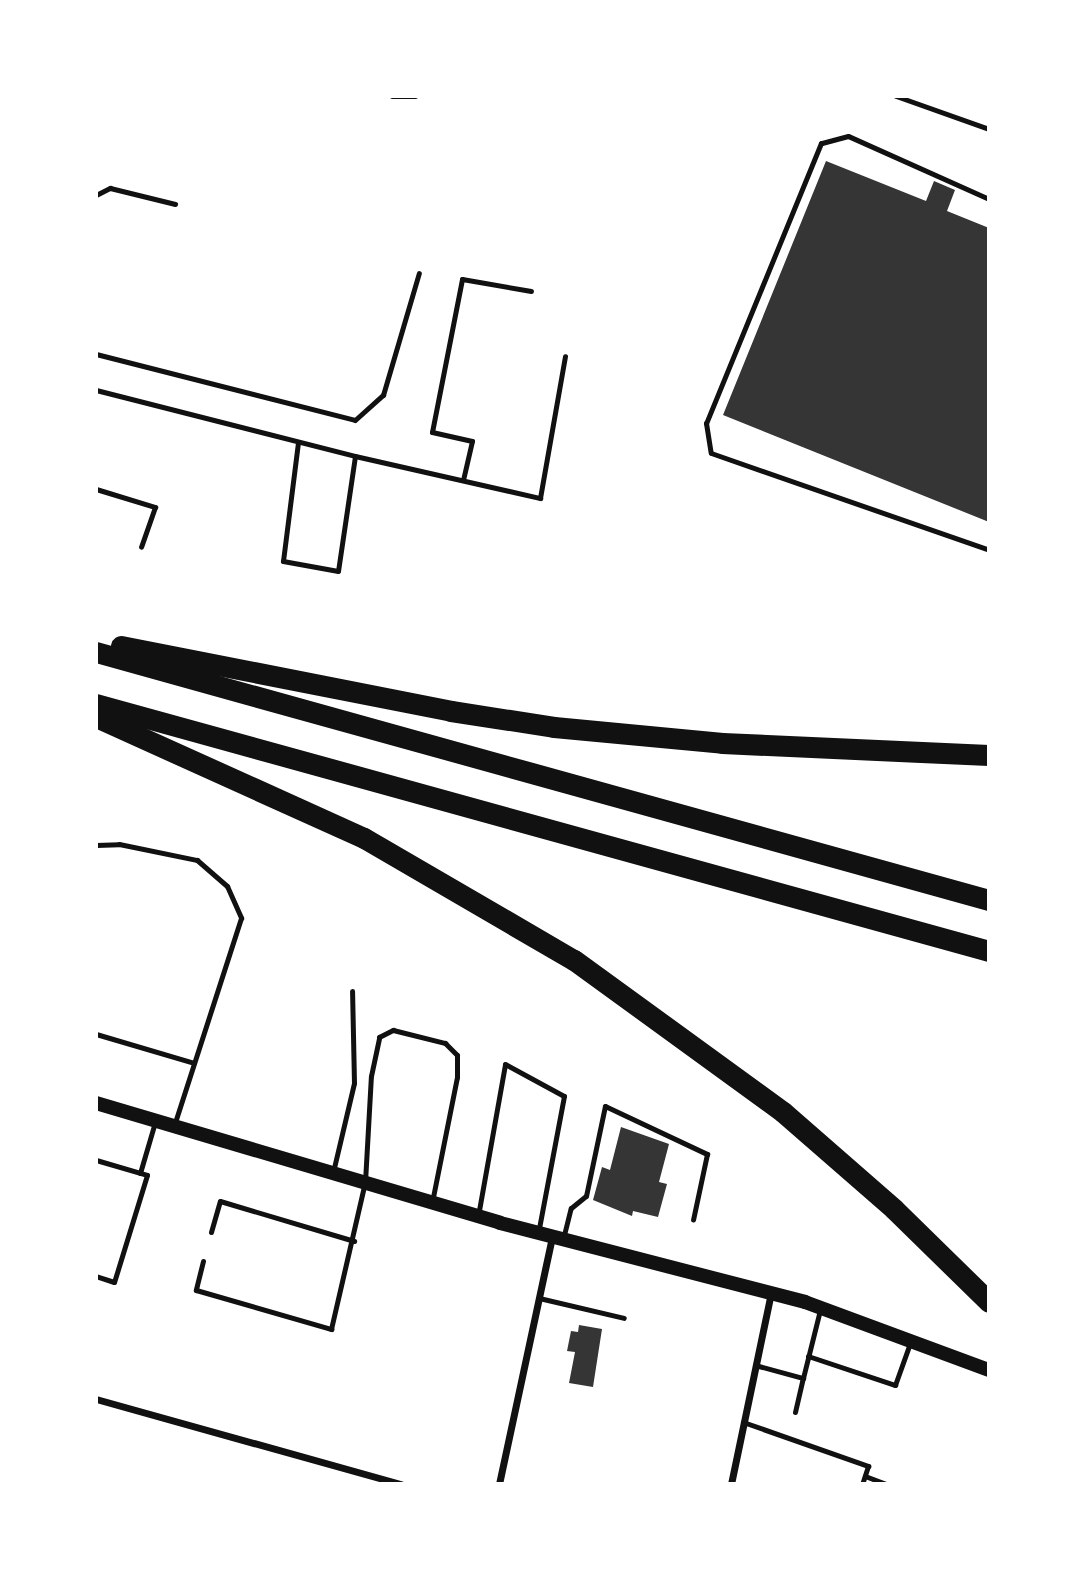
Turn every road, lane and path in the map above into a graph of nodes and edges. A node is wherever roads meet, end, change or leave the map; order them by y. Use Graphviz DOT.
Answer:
graph roads {
  1 [pos="392,96"];
  2 [pos="415,96"];
  3 [pos="896,96"];
  4 [pos="989,129"];
  5 [pos="96,195"];
  6 [pos="989,200"];
  7 [pos="175,204"];
  8 [pos="419,273"];
  9 [pos="531,290"];
  10 [pos="96,354"];
  11 [pos="565,356"];
  12 [pos="96,390"];
  13 [pos="298,443"];
  14 [pos="355,456"];
  15 [pos="463,480"];
  16 [pos="96,489"];
  17 [pos="141,547"];
  18 [pos="989,550"];
  19 [pos="96,641"];
  20 [pos="96,652"];
  21 [pos="96,704"];
  22 [pos="96,717"];
  23 [pos="989,755"];
  24 [pos="96,845"];
  25 [pos="989,900"];
  26 [pos="931,935"];
  27 [pos="989,951"];
  28 [pos="989,959"];
  29 [pos="352,991"];
  30 [pos="96,1034"];
  31 [pos="194,1063"];
  32 [pos="96,1103"];
  33 [pos="155,1120"];
  34 [pos="174,1125"];
  35 [pos="96,1160"];
  36 [pos="333,1172"];
  37 [pos="140,1173"];
  38 [pos="365,1182"];
  39 [pos="432,1202"];
  40 [pos="478,1216"];
  41 [pos="693,1220"];
  42 [pos="211,1231"];
  43 [pos="551,1236"];
  44 [pos="354,1241"];
  45 [pos="204,1261"];
  46 [pos="96,1276"];
  47 [pos="771,1292"];
  48 [pos="539,1298"];
  49 [pos="989,1302"];
  50 [pos="821,1308"];
  51 [pos="624,1318"];
  52 [pos="911,1340"];
  53 [pos="808,1356"];
  54 [pos="755,1365"];
  55 [pos="989,1370"];
  56 [pos="803,1378"];
  57 [pos="96,1399"];
  58 [pos="795,1412"];
  59 [pos="743,1422"];
  60 [pos="865,1476"];
  61 [pos="401,1484"];
  62 [pos="499,1484"];
  63 [pos="731,1484"];
  64 [pos="862,1484"];
  65 [pos="886,1484"];
  1 -- 2 [label="lane"];
  3 -- 4 [label="lane"];
  5 -- 7 [label="lane"];
  6 -- 18 [label="lane"];
  8 -- 10 [label="lane"];
  9 -- 15 [label="lane"];
  11 -- 15 [label="lane"];
  12 -- 13 [label="lane"];
  13 -- 14 [label="lane"];
  13 -- 14 [label="lane"];
  14 -- 15 [label="lane"];
  16 -- 17 [label="lane"];
  19 -- 23 [label="highway"];
  20 -- 25 [label="highway"];
  21 -- 26 [label="highway"];
  22 -- 49 [label="highway"];
  24 -- 31 [label="lane"];
  26 -- 27 [label="highway"];
  26 -- 28 [label="highway"];
  29 -- 36 [label="lane"];
  30 -- 31 [label="lane"];
  31 -- 34 [label="lane"];
  32 -- 33 [label="main road"];
  33 -- 34 [label="main road"];
  33 -- 37 [label="lane"];
  34 -- 36 [label="main road"];
  35 -- 37 [label="lane"];
  36 -- 38 [label="main road"];
  37 -- 46 [label="lane"];
  38 -- 39 [label="main road"];
  38 -- 39 [label="lane"];
  38 -- 44 [label="lane"];
  39 -- 40 [label="main road"];
  40 -- 43 [label="main road"];
  40 -- 43 [label="lane"];
  41 -- 43 [label="lane"];
  42 -- 44 [label="lane"];
  43 -- 47 [label="main road"];
  43 -- 48 [label="street"];
  44 -- 45 [label="lane"];
  47 -- 50 [label="main road"];
  47 -- 54 [label="street"];
  48 -- 51 [label="lane"];
  48 -- 62 [label="street"];
  50 -- 52 [label="main road"];
  50 -- 53 [label="lane"];
  52 -- 53 [label="lane"];
  52 -- 55 [label="main road"];
  53 -- 56 [label="lane"];
  54 -- 56 [label="lane"];
  54 -- 59 [label="street"];
  56 -- 58 [label="lane"];
  57 -- 61 [label="street"];
  59 -- 60 [label="lane"];
  59 -- 63 [label="street"];
  60 -- 64 [label="lane"];
  60 -- 65 [label="lane"];
}
